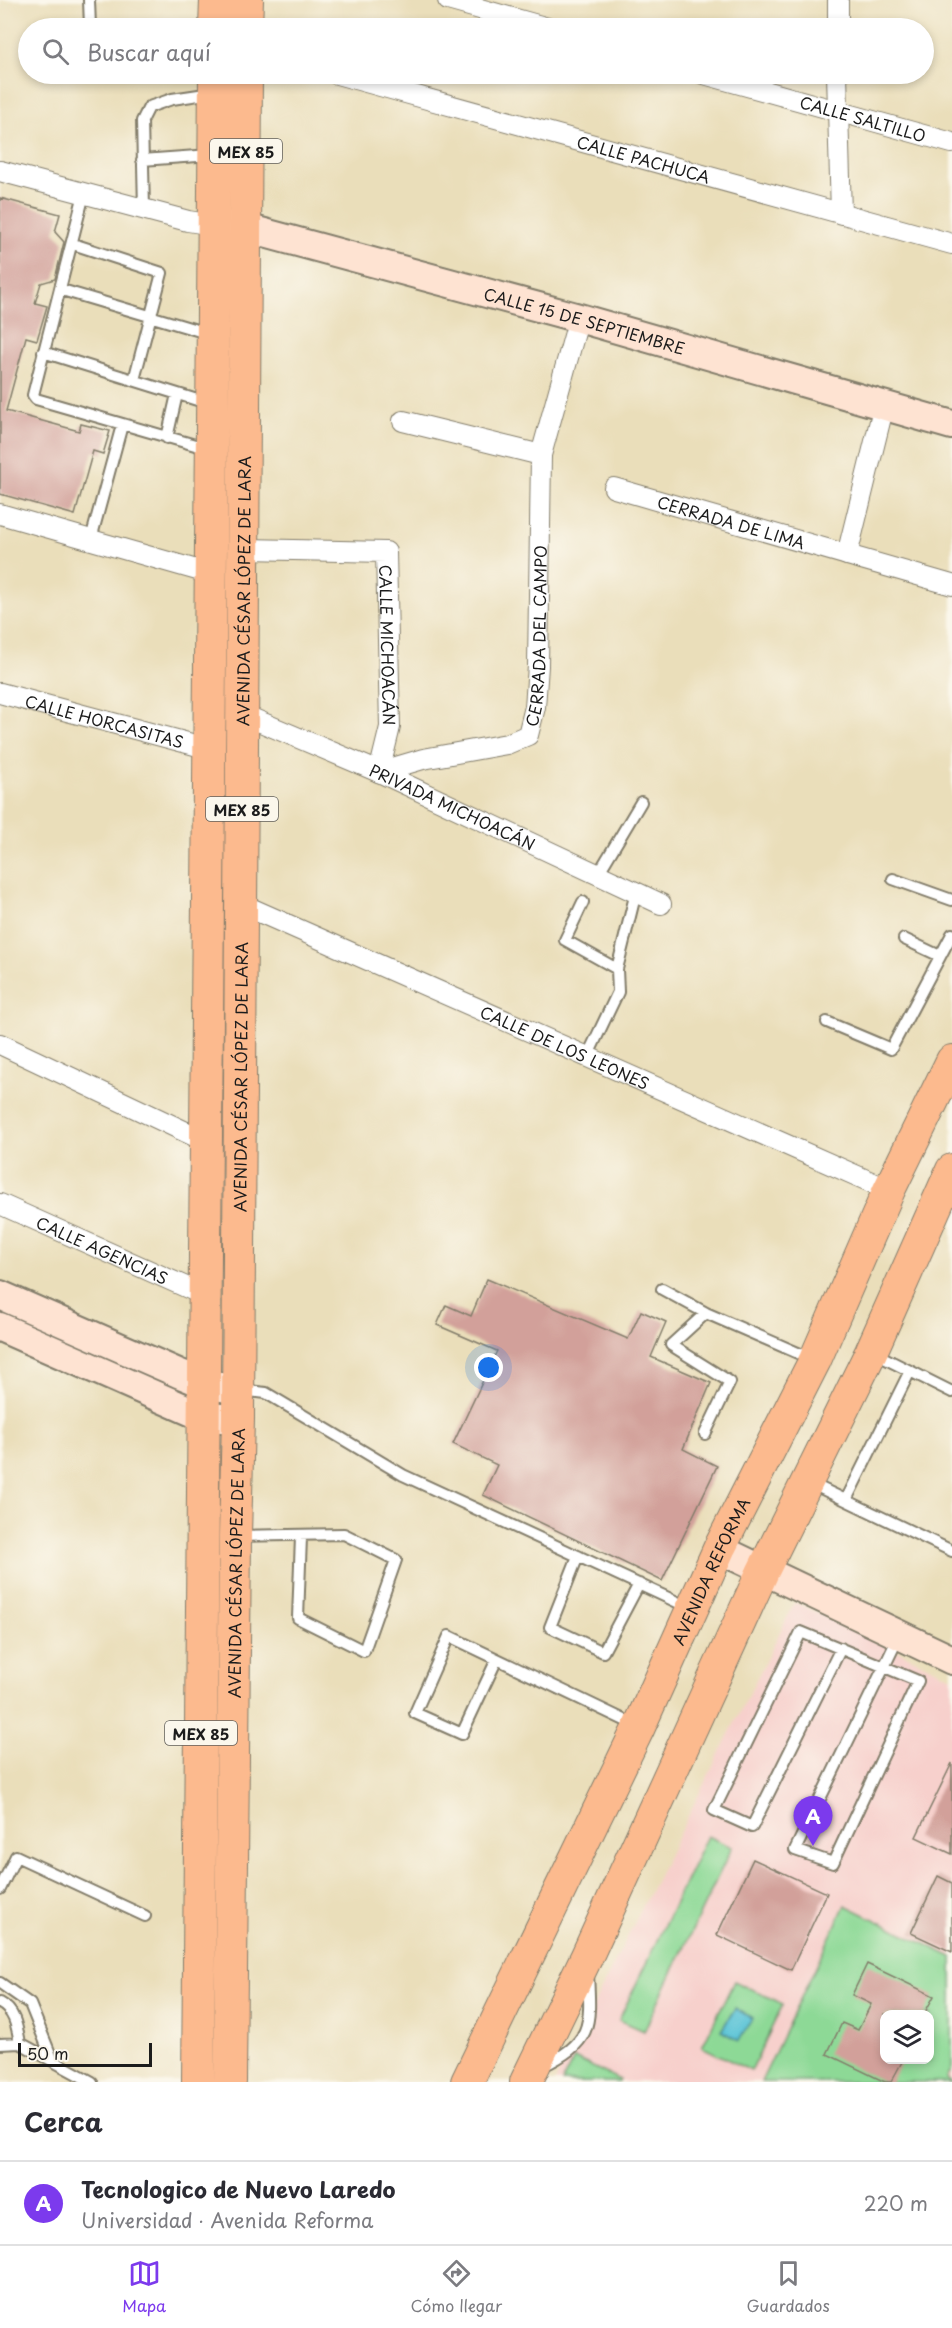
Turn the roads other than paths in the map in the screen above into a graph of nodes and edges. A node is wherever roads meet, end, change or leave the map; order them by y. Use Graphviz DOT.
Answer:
graph roads {
  1 [pos="89,0"];
  2 [pos="216,0"];
  3 [pos="247,0"];
  4 [pos="448,0"];
  5 [pos="838,0"];
  6 [pos="90,18"];
  7 [pos="215,18"];
  8 [pos="246,18"];
  9 [pos="512,18"];
  10 [pos="838,18"];
  11 [pos="212,84"];
  12 [pos="215,84"];
  13 [pos="246,84"];
  14 [pos="373,84"];
  15 [pos="739,84"];
  16 [pos="837,84"];
  17 [pos="837,112"];
  18 [pos="952,143"];
  19 [pos="214,154"];
  20 [pos="142,160"];
  21 [pos="0,171"];
  22 [pos="84,194"];
  23 [pos="144,209"];
  24 [pos="841,214"];
  25 [pos="214,225"];
  26 [pos="246,228"];
  27 [pos="73,244"];
  28 [pos="952,244"];
  29 [pos="62,290"];
  30 [pos="150,317"];
  31 [pos="579,318"];
  32 [pos="213,335"];
  33 [pos="43,352"];
  34 [pos="134,380"];
  35 [pos="177,394"];
  36 [pos="213,405"];
  37 [pos="884,405"];
  38 [pos="404,422"];
  39 [pos="122,425"];
  40 [pos="952,425"];
  41 [pos="167,438"];
  42 [pos="212,450"];
  43 [pos="541,455"];
  44 [pos="614,488"];
  45 [pos="0,514"];
  46 [pos="91,539"];
  47 [pos="243,549"];
  48 [pos="847,555"];
  49 [pos="211,574"];
  50 [pos="952,585"];
  51 [pos="0,693"];
  52 [pos="242,714"];
  53 [pos="210,749"];
  54 [pos="379,772"];
  55 [pos="641,802"];
  56 [pos="598,874"];
  57 [pos="893,879"];
  58 [pos="636,892"];
  59 [pos="952,900"];
  60 [pos="583,902"];
  61 [pos="241,904"];
  62 [pos="661,904"];
  63 [pos="952,934"];
  64 [pos="904,939"];
  65 [pos="940,956"];
  66 [pos="618,969"];
  67 [pos="827,1022"];
  68 [pos="0,1044"];
  69 [pos="588,1055"];
  70 [pos="952,1061"];
  71 [pos="207,1142"];
  72 [pos="949,1183"];
  73 [pos="889,1190"];
  74 [pos="0,1204"];
  75 [pos="662,1289"];
  76 [pos="0,1295"];
  77 [pos="206,1296"];
  78 [pos="706,1313"];
  79 [pos="52,1320"];
  80 [pos="0,1327"];
  81 [pos="39,1344"];
  82 [pos="871,1352"];
  83 [pos="815,1360"];
  84 [pos="910,1371"];
  85 [pos="205,1384"];
  86 [pos="952,1392"];
  87 [pos="238,1405"];
  88 [pos="204,1417"];
  89 [pos="705,1434"];
  90 [pos="807,1481"];
  91 [pos="846,1500"];
  92 [pos="235,1536"];
  93 [pos="301,1537"];
  94 [pos="719,1549"];
  95 [pos="952,1551"];
  96 [pos="578,1556"];
  97 [pos="763,1571"];
  98 [pos="639,1584"];
  99 [pos="692,1609"];
  100 [pos="899,1635"];
  101 [pos="841,1648"];
  102 [pos="497,1659"];
  103 [pos="952,1660"];
  104 [pos="885,1665"];
  105 [pos="639,1727"];
  106 [pos="0,1889"];
  107 [pos="145,1916"];
  108 [pos="0,1983"];
  109 [pos="0,2002"];
  110 [pos="0,2043"];
  111 [pos="20,2043"];
  112 [pos="53,2061"];
  113 [pos="528,2077"];
  114 [pos="92,2082"];
  115 [pos="198,2082"];
  116 [pos="230,2082"];
  117 [pos="467,2082"];
  1 -- 6 [label="lane"];
  2 -- 7 [label="main road"];
  3 -- 8 [label="main road"];
  4 -- 9 [label="street"];
  5 -- 10 [label="street"];
  11 -- 20 [label="lane"];
  12 -- 19 [label="main road, AVENIDA CÉSAR LÓPEZ DE LARA / MEX 85"];
  13 -- 26 [label="main road, AVENIDA CÉSAR LÓPEZ DE LARA / MEX 85"];
  14 -- 24 [label="street, CALLE PACHUCA"];
  15 -- 17 [label="street, CALLE SALTILLO"];
  16 -- 17 [label="street"];
  17 -- 18 [label="street, CALLE SALTILLO"];
  17 -- 24 [label="street"];
  19 -- 20 [label="lane"];
  19 -- 25 [label="main road, AVENIDA CÉSAR LÓPEZ DE LARA / MEX 85"];
  20 -- 23 [label="lane"];
  21 -- 22 [label="street"];
  22 -- 23 [label="street"];
  22 -- 27 [label="lane"];
  23 -- 25 [label="street"];
  24 -- 28 [label="street, CALLE PACHUCA"];
  25 -- 26 [label="street, CALLE 15 DE SEPTIEMBRE"];
  25 -- 32 [label="main road, AVENIDA CÉSAR LÓPEZ DE LARA / MEX 85"];
  26 -- 31 [label="street, CALLE 15 DE SEPTIEMBRE"];
  26 -- 47 [label="main road, AVENIDA CÉSAR LÓPEZ DE LARA / MEX 85"];
  27 -- 29 [label="lane"];
  27 -- 30 [label="lane"];
  29 -- 30 [label="lane"];
  29 -- 33 [label="lane"];
  30 -- 32 [label="lane"];
  30 -- 34 [label="lane"];
  31 -- 37 [label="street, CALLE 15 DE SEPTIEMBRE"];
  31 -- 43 [label="street, CERRADA DEL CAMPO"];
  32 -- 36 [label="main road, AVENIDA CÉSAR LÓPEZ DE LARA / MEX 85"];
  33 -- 34 [label="lane"];
  33 -- 39 [label="lane"];
  34 -- 35 [label="lane"];
  35 -- 36 [label="lane"];
  35 -- 41 [label="lane"];
  36 -- 42 [label="main road, AVENIDA CÉSAR LÓPEZ DE LARA / MEX 85"];
  37 -- 40 [label="street, CALLE 15 DE SEPTIEMBRE"];
  37 -- 48 [label="street"];
  38 -- 43 [label="street"];
  39 -- 41 [label="lane"];
  39 -- 46 [label="lane"];
  41 -- 42 [label="lane"];
  42 -- 49 [label="main road, AVENIDA CÉSAR LÓPEZ DE LARA / MEX 85"];
  43 -- 54 [label="street, CERRADA DEL CAMPO"];
  44 -- 48 [label="street, CERRADA DE LIMA"];
  45 -- 46 [label="street"];
  46 -- 49 [label="street"];
  47 -- 52 [label="main road, AVENIDA CÉSAR LÓPEZ DE LARA / MEX 85"];
  47 -- 54 [label="street, CALLE MICHOACÁN"];
  48 -- 50 [label="street, CERRADA DE LIMA"];
  49 -- 53 [label="main road, AVENIDA CÉSAR LÓPEZ DE LARA / MEX 85"];
  51 -- 53 [label="street, CALLE HORCASITAS"];
  52 -- 54 [label="street, PRIVADA MICHOACÁN"];
  52 -- 61 [label="main road, AVENIDA CÉSAR LÓPEZ DE LARA / MEX 85"];
  53 -- 71 [label="main road, AVENIDA CÉSAR LÓPEZ DE LARA / MEX 85"];
  54 -- 56 [label="street, PRIVADA MICHOACÁN"];
  55 -- 56 [label="lane"];
  56 -- 58 [label="street, PRIVADA MICHOACÁN"];
  57 -- 59 [label="lane"];
  58 -- 62 [label="street, PRIVADA MICHOACÁN"];
  58 -- 66 [label="lane"];
  60 -- 66 [label="lane"];
  61 -- 69 [label="street, CALLE DE LOS LEONES"];
  61 -- 87 [label="main road, AVENIDA CÉSAR LÓPEZ DE LARA / MEX 85"];
  63 -- 65 [label="lane"];
  64 -- 65 [label="lane"];
  65 -- 67 [label="lane"];
  66 -- 69 [label="lane"];
  68 -- 71 [label="street"];
  69 -- 73 [label="street, CALLE DE LOS LEONES"];
  70 -- 73 [label="main road, AVENIDA REFORMA"];
  71 -- 77 [label="main road, AVENIDA CÉSAR LÓPEZ DE LARA / MEX 85"];
  72 -- 82 [label="main road"];
  73 -- 83 [label="main road, AVENIDA REFORMA"];
  74 -- 77 [label="street, CALLE AGENCIAS"];
  75 -- 78 [label="lane"];
  76 -- 79 [label="street"];
  77 -- 85 [label="main road, AVENIDA CÉSAR LÓPEZ DE LARA / MEX 85"];
  78 -- 83 [label="lane"];
  78 -- 89 [label="lane"];
  79 -- 81 [label="street"];
  79 -- 85 [label="street"];
  80 -- 81 [label="street"];
  81 -- 88 [label="street"];
  82 -- 84 [label="lane"];
  82 -- 90 [label="main road"];
  83 -- 94 [label="main road, AVENIDA REFORMA"];
  84 -- 86 [label="lane"];
  84 -- 91 [label="lane"];
  85 -- 87 [label="street"];
  85 -- 88 [label="main road, AVENIDA CÉSAR LÓPEZ DE LARA / MEX 85"];
  87 -- 88 [label="street"];
  87 -- 92 [label="main road, AVENIDA CÉSAR LÓPEZ DE LARA / MEX 85"];
  87 -- 96 [label="lane"];
  88 -- 115 [label="main road, AVENIDA CÉSAR LÓPEZ DE LARA / MEX 85"];
  90 -- 91 [label="lane"];
  90 -- 97 [label="main road"];
  91 -- 95 [label="lane"];
  92 -- 93 [label="lane"];
  92 -- 116 [label="main road, AVENIDA CÉSAR LÓPEZ DE LARA / MEX 85"];
  93 -- 93 [label="lane"];
  94 -- 97 [label="street"];
  94 -- 99 [label="main road, AVENIDA REFORMA"];
  96 -- 98 [label="lane"];
  96 -- 98 [label="lane"];
  97 -- 100 [label="street"];
  97 -- 113 [label="main road"];
  98 -- 99 [label="lane"];
  99 -- 105 [label="main road, AVENIDA REFORMA"];
  100 -- 103 [label="street"];
  100 -- 104 [label="lane"];
  101 -- 101 [label="lane"];
  101 -- 104 [label="lane"];
  102 -- 102 [label="lane"];
  102 -- 105 [label="lane"];
  104 -- 104 [label="lane"];
  105 -- 117 [label="main road, AVENIDA REFORMA"];
  106 -- 107 [label="lane"];
  108 -- 112 [label="lane"];
  109 -- 111 [label="lane"];
  110 -- 111 [label="lane"];
  111 -- 112 [label="lane"];
  112 -- 114 [label="lane"];
}
